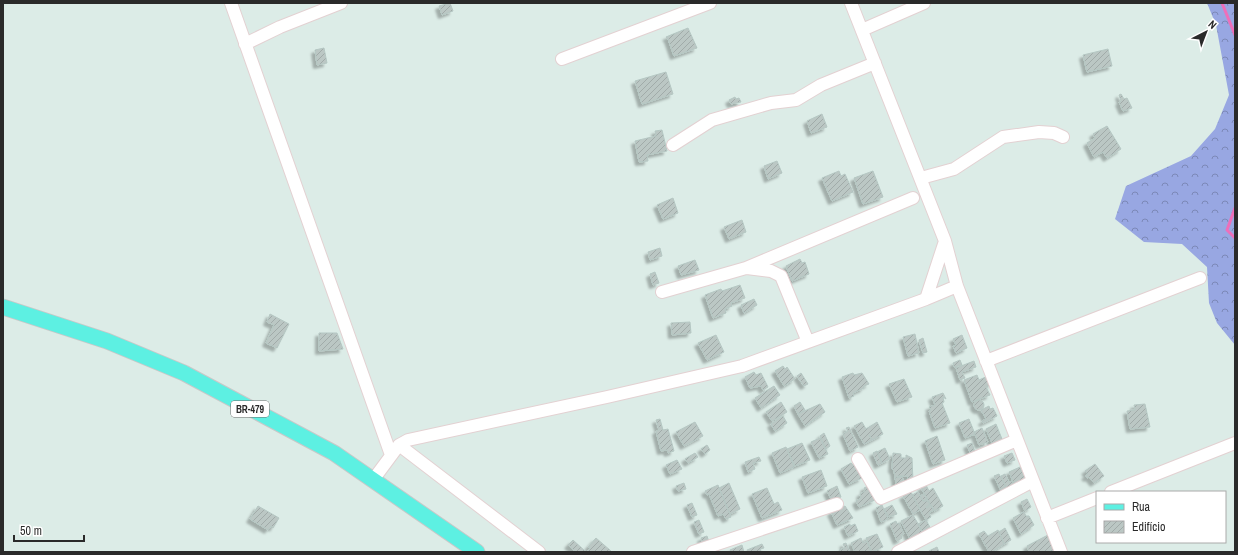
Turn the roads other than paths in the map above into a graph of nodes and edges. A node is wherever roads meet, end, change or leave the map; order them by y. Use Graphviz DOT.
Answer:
graph roads {
  1 [pos="231,3"];
  2 [pos="341,3"];
  3 [pos="710,3"];
  4 [pos="851,3"];
  5 [pos="924,3"];
  6 [pos="862,30"];
  7 [pos="245,44"];
  8 [pos="562,59"];
  9 [pos="875,63"];
  10 [pos="1063,137"];
  11 [pos="674,145"];
  12 [pos="921,178"];
  13 [pos="913,198"];
  14 [pos="945,241"];
  15 [pos="746,268"];
  16 [pos="1200,278"];
  17 [pos="957,286"];
  18 [pos="662,292"];
  19 [pos="926,299"];
  20 [pos="3,307"];
  21 [pos="808,342"];
  22 [pos="986,361"];
  23 [pos="1017,440"];
  24 [pos="1235,443"];
  25 [pos="399,445"];
  26 [pos="391,456"];
  27 [pos="858,459"];
  28 [pos="373,480"];
  29 [pos="1033,481"];
  30 [pos="1114,491"];
  31 [pos="1096,498"];
  32 [pos="837,504"];
  33 [pos="1047,518"];
  34 [pos="477,552"];
  35 [pos="539,552"];
  36 [pos="693,552"];
  37 [pos="898,552"];
  38 [pos="1060,552"];
  1 -- 7 [label="street"];
  2 -- 7 [label="street"];
  3 -- 8 [label="street"];
  4 -- 6 [label="street"];
  5 -- 6 [label="street"];
  6 -- 9 [label="street"];
  7 -- 26 [label="street"];
  9 -- 11 [label="street"];
  9 -- 12 [label="street"];
  10 -- 12 [label="street"];
  12 -- 14 [label="street"];
  13 -- 15 [label="street"];
  14 -- 17 [label="street"];
  14 -- 19 [label="street"];
  15 -- 18 [label="street"];
  15 -- 21 [label="street"];
  16 -- 22 [label="street"];
  17 -- 19 [label="street"];
  17 -- 22 [label="street"];
  19 -- 21 [label="street"];
  20 -- 28 [label="main road, BR-479"];
  21 -- 25 [label="street"];
  22 -- 23 [label="street"];
  23 -- 27 [label="street"];
  23 -- 29 [label="street"];
  24 -- 30 [label="street"];
  25 -- 26 [label="street"];
  25 -- 35 [label="street"];
  26 -- 28 [label="street"];
  28 -- 34 [label="main road, BR-479"];
  29 -- 33 [label="street"];
  29 -- 37 [label="street"];
  31 -- 33 [label="street"];
  32 -- 36 [label="street"];
  33 -- 38 [label="street"];
}
